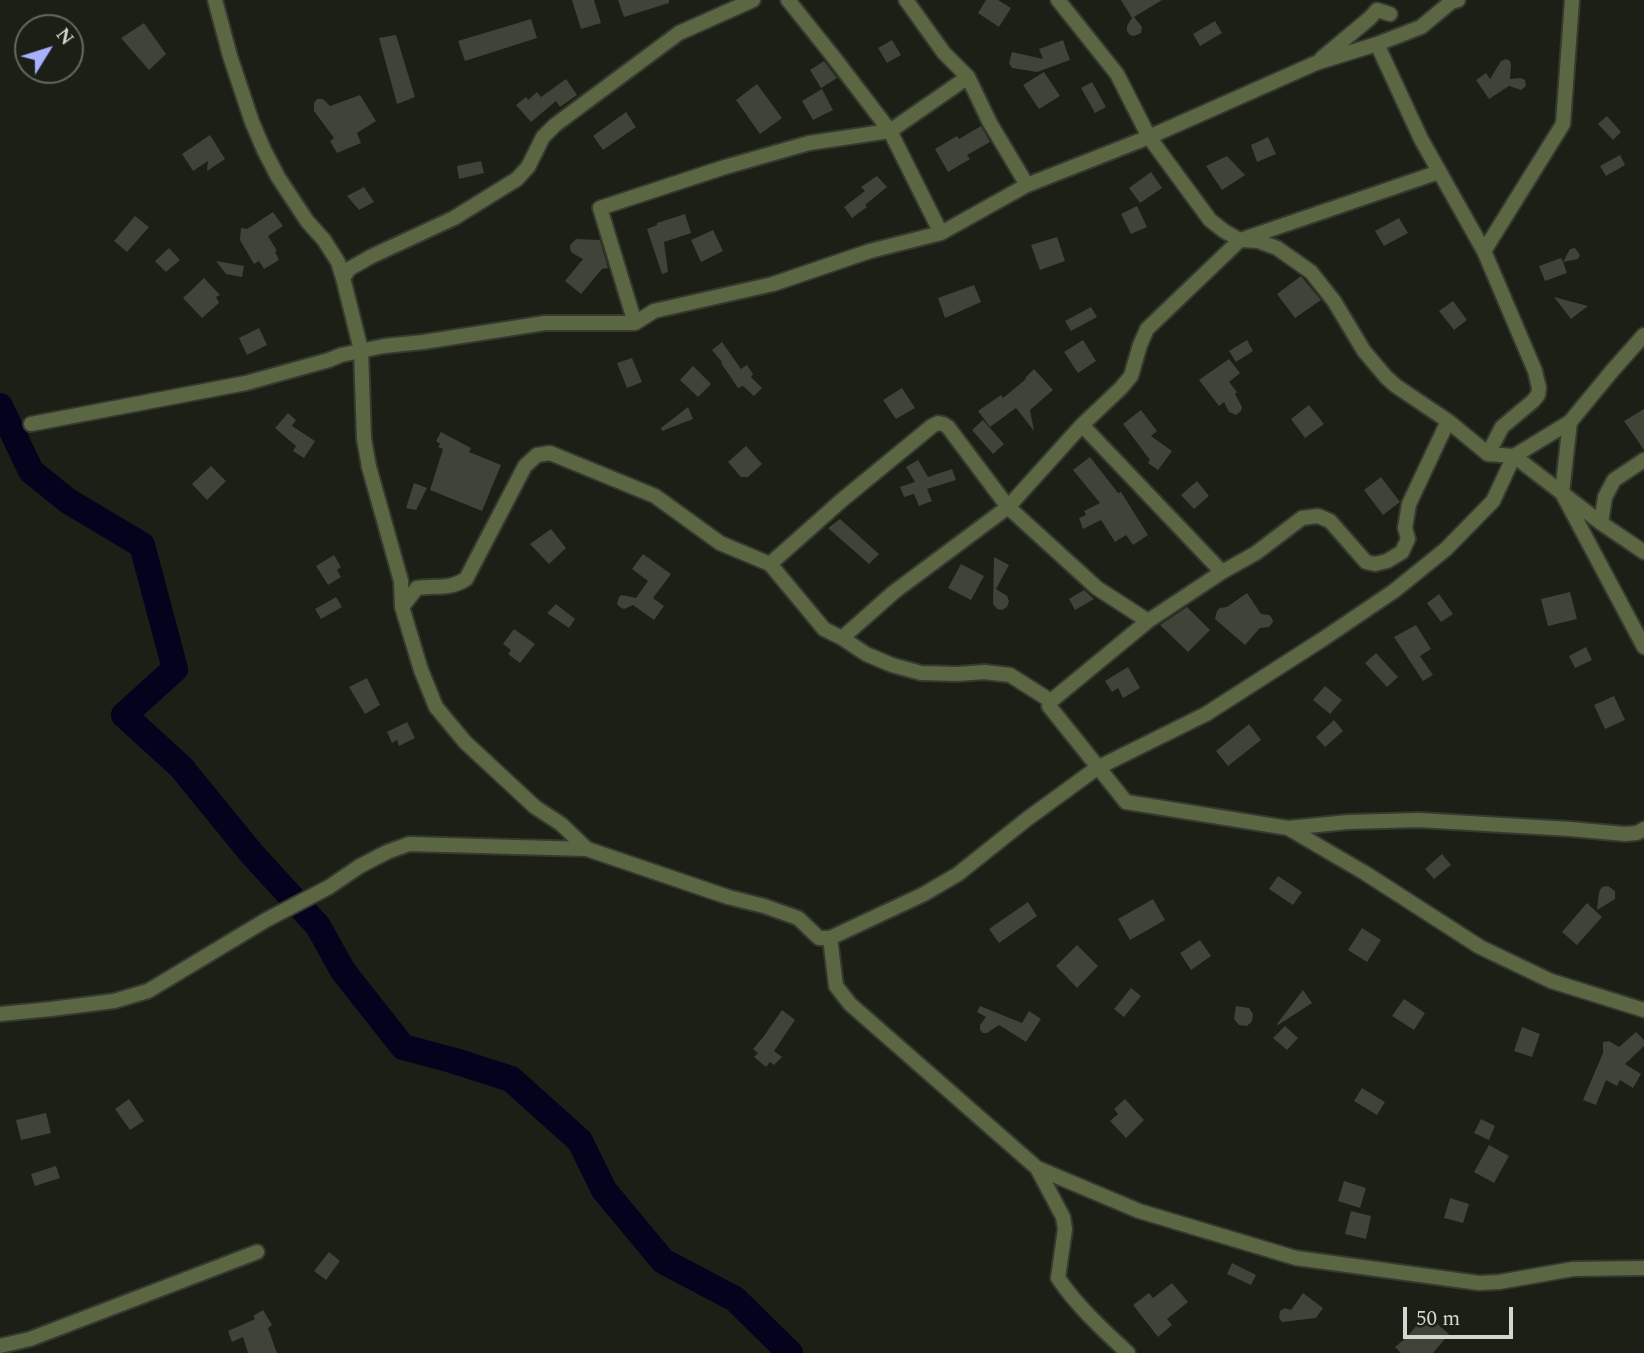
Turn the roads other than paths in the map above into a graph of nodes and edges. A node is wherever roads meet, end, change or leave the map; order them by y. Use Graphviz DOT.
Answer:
graph roads {
  1 [pos="215,0"];
  2 [pos="753,0"];
  3 [pos="788,0"];
  4 [pos="906,0"];
  5 [pos="1058,0"];
  6 [pos="1381,0"];
  7 [pos="1458,0"];
  8 [pos="1572,0"];
  9 [pos="1377,44"];
  10 [pos="1316,63"];
  11 [pos="968,77"];
  12 [pos="890,131"];
  13 [pos="1149,137"];
  14 [pos="1438,172"];
  15 [pos="1027,185"];
  16 [pos="941,233"];
  17 [pos="1240,240"];
  18 [pos="1484,251"];
  19 [pos="343,278"];
  20 [pos="635,323"];
  21 [pos="1644,335"];
  22 [pos="361,351"];
  23 [pos="1448,421"];
  24 [pos="1570,422"];
  25 [pos="32,424"];
  26 [pos="1082,425"];
  27 [pos="1488,454"];
  28 [pos="1514,456"];
  29 [pos="1644,460"];
  30 [pos="1562,494"];
  31 [pos="1008,507"];
  32 [pos="1601,523"];
  33 [pos="1644,552"];
  34 [pos="770,564"];
  35 [pos="1222,572"];
  36 [pos="402,607"];
  37 [pos="1149,621"];
  38 [pos="842,638"];
  39 [pos="1644,646"];
  40 [pos="1051,701"];
  41 [pos="1097,768"];
  42 [pos="1287,828"];
  43 [pos="1644,829"];
  44 [pos="587,849"];
  45 [pos="830,938"];
  46 [pos="1644,1010"];
  47 [pos="0,1014"];
  48 [pos="1037,1168"];
  49 [pos="257,1252"];
  50 [pos="1644,1268"];
  51 [pos="0,1346"];
  52 [pos="1128,1353"];
  1 -- 19 [label="street"];
  2 -- 19 [label="street"];
  3 -- 12 [label="street"];
  4 -- 11 [label="street"];
  5 -- 13 [label="street"];
  6 -- 10 [label="street"];
  7 -- 9 [label="street"];
  8 -- 18 [label="street"];
  9 -- 10 [label="street"];
  9 -- 14 [label="street"];
  10 -- 13 [label="street"];
  11 -- 12 [label="street"];
  11 -- 15 [label="street"];
  12 -- 16 [label="street"];
  12 -- 20 [label="street"];
  13 -- 15 [label="street"];
  13 -- 17 [label="street"];
  14 -- 17 [label="street"];
  14 -- 18 [label="street"];
  15 -- 16 [label="street"];
  16 -- 20 [label="street"];
  17 -- 23 [label="street"];
  17 -- 26 [label="street"];
  18 -- 27 [label="street"];
  19 -- 22 [label="street"];
  20 -- 22 [label="street"];
  21 -- 24 [label="street"];
  22 -- 25 [label="street"];
  22 -- 36 [label="street"];
  23 -- 27 [label="street"];
  23 -- 35 [label="street"];
  24 -- 28 [label="street"];
  24 -- 30 [label="street"];
  26 -- 31 [label="street"];
  26 -- 35 [label="street"];
  27 -- 28 [label="street"];
  28 -- 30 [label="street"];
  28 -- 41 [label="street"];
  29 -- 32 [label="street"];
  30 -- 32 [label="street"];
  30 -- 39 [label="street"];
  31 -- 34 [label="street"];
  31 -- 37 [label="street"];
  31 -- 38 [label="street"];
  32 -- 33 [label="street"];
  34 -- 36 [label="street"];
  34 -- 38 [label="street"];
  35 -- 37 [label="street"];
  36 -- 44 [label="street"];
  37 -- 40 [label="street"];
  38 -- 40 [label="street"];
  40 -- 41 [label="street"];
  41 -- 42 [label="street"];
  41 -- 45 [label="street"];
  42 -- 43 [label="street"];
  42 -- 46 [label="street"];
  44 -- 45 [label="street"];
  44 -- 47 [label="street"];
  45 -- 48 [label="street"];
  48 -- 50 [label="street"];
  48 -- 52 [label="street"];
  49 -- 51 [label="street"];
}
